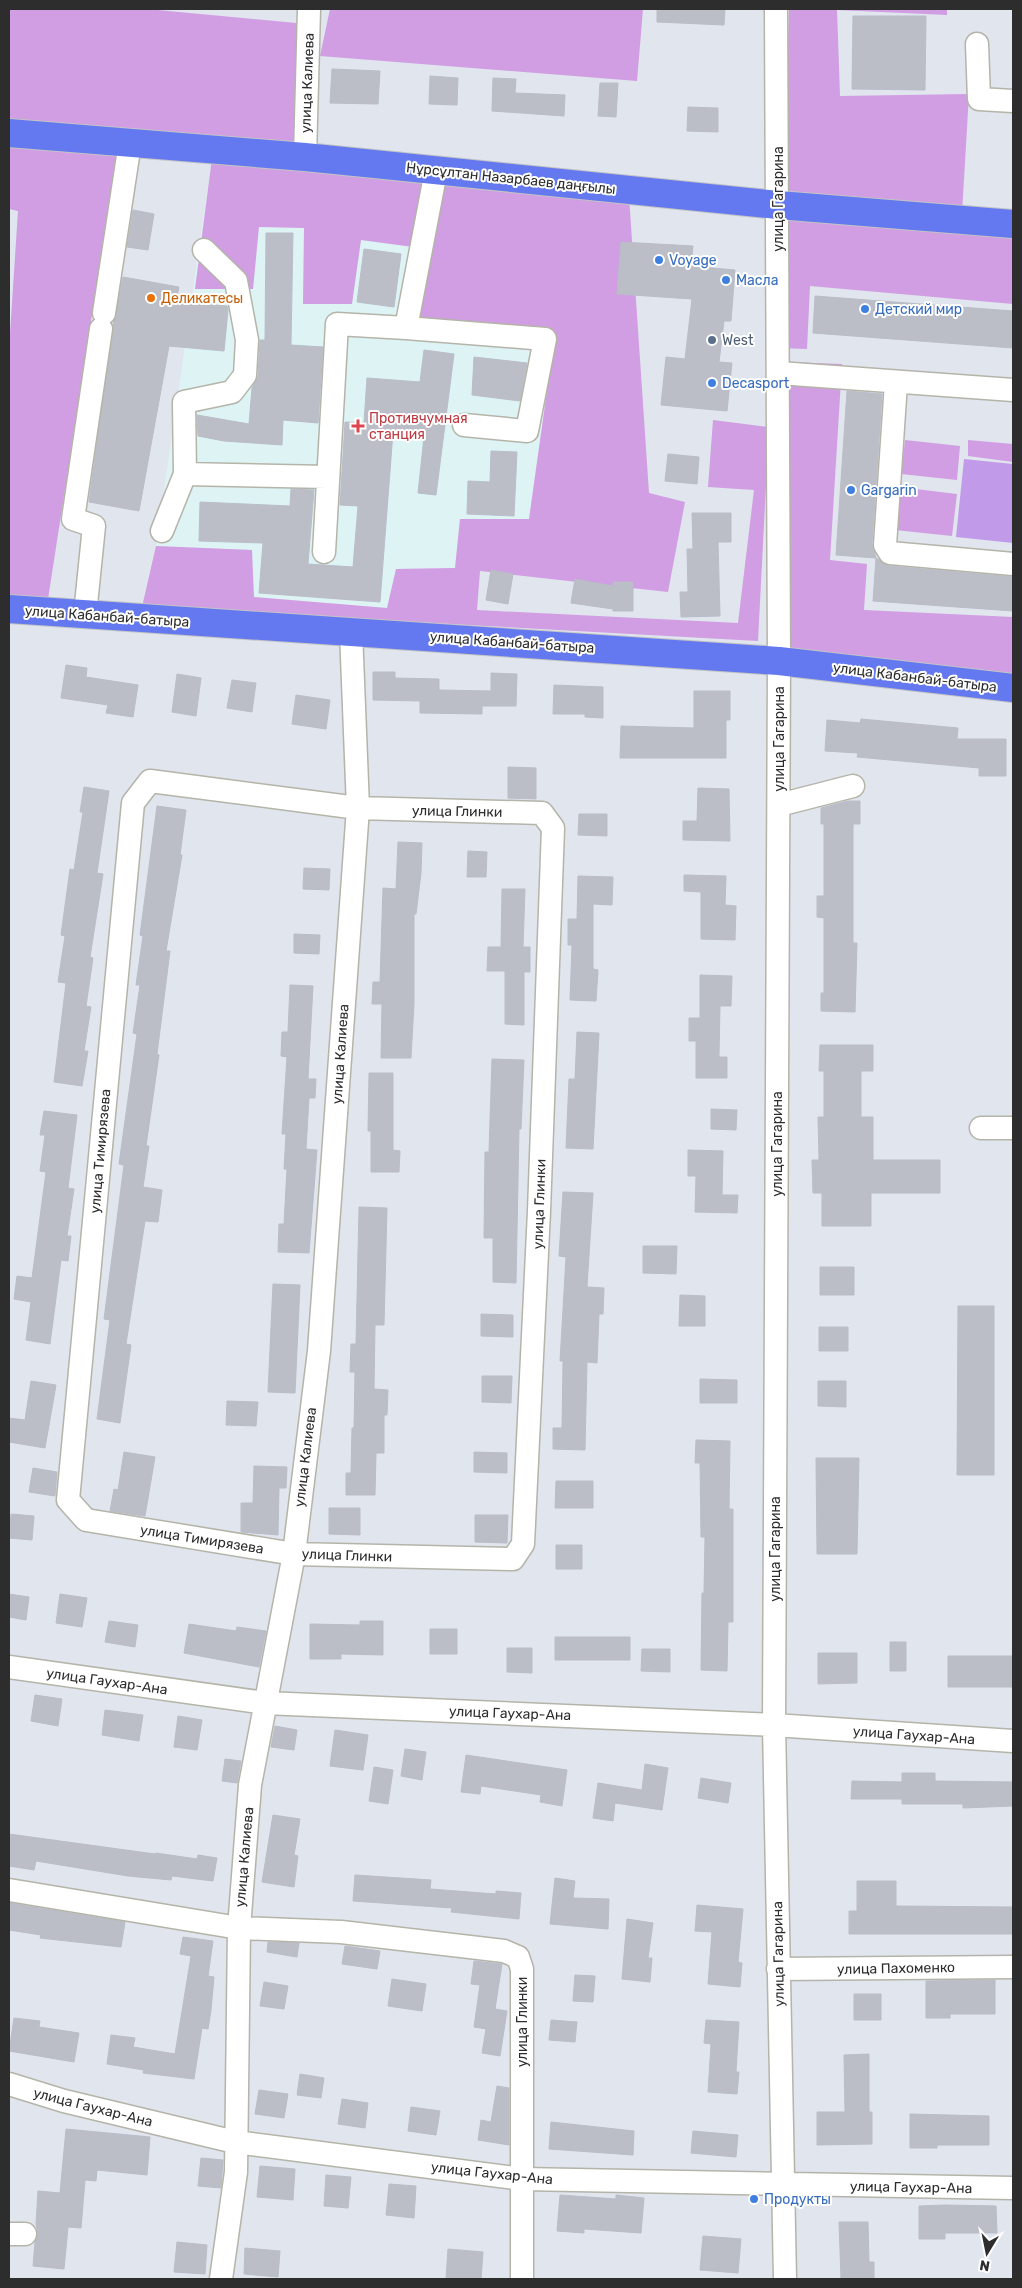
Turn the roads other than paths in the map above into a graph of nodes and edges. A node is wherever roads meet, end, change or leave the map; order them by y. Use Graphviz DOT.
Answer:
graph roads {
  1 [pos="309,9"];
  2 [pos="776,9"];
  3 [pos="978,44"];
  4 [pos="1013,101"];
  5 [pos="9,133"];
  6 [pos="130,143"];
  7 [pos="304,157"];
  8 [pos="436,171"];
  9 [pos="778,205"];
  10 [pos="1013,224"];
  11 [pos="204,250"];
  12 [pos="406,328"];
  13 [pos="780,373"];
  14 [pos="896,383"];
  15 [pos="1013,390"];
  16 [pos="464,425"];
  17 [pos="185,474"];
  18 [pos="328,477"];
  19 [pos="162,531"];
  20 [pos="324,552"];
  21 [pos="1013,564"];
  22 [pos="9,609"];
  23 [pos="85,614"];
  24 [pos="352,631"];
  25 [pos="779,661"];
  26 [pos="1013,688"];
  27 [pos="853,786"];
  28 [pos="779,805"];
  29 [pos="358,808"];
  30 [pos="981,1128"];
  31 [pos="1013,1128"];
  32 [pos="294,1554"];
  33 [pos="9,1667"];
  34 [pos="265,1703"];
  35 [pos="774,1725"];
  36 [pos="1013,1742"];
  37 [pos="9,1890"];
  38 [pos="238,1928"];
  39 [pos="1013,1967"];
  40 [pos="778,1969"];
  41 [pos="9,2084"];
  42 [pos="235,2142"];
  43 [pos="522,2180"];
  44 [pos="783,2185"];
  45 [pos="1013,2188"];
  46 [pos="221,2279"];
  47 [pos="522,2279"];
  48 [pos="785,2279"];
  1 -- 7 [label="street, улица Калиева"];
  2 -- 9 [label="street, улица Гагарина"];
  3 -- 4 [label="street"];
  5 -- 6 [label="main road, Нұрсұлтан Назарбаев даңғылы"];
  6 -- 7 [label="main road, Нұрсұлтан Назарбаев даңғылы"];
  6 -- 23 [label="street"];
  7 -- 8 [label="main road, Нұрсұлтан Назарбаев даңғылы"];
  8 -- 9 [label="main road, Нұрсұлтан Назарбаев даңғылы"];
  8 -- 12 [label="street"];
  9 -- 10 [label="main road, Нұрсұлтан Назарбаев даңғылы"];
  9 -- 13 [label="street, улица Гагарина"];
  11 -- 17 [label="street"];
  12 -- 16 [label="street"];
  12 -- 18 [label="street"];
  13 -- 14 [label="street"];
  13 -- 25 [label="street, улица Гагарина"];
  14 -- 15 [label="street"];
  14 -- 21 [label="street"];
  17 -- 18 [label="street"];
  17 -- 19 [label="street"];
  18 -- 20 [label="street"];
  22 -- 23 [label="main road, улица Кабанбай-батыра"];
  23 -- 24 [label="main road, улица Кабанбай-батыра"];
  24 -- 25 [label="main road, улица Кабанбай-батыра"];
  24 -- 29 [label="street, улица Калиева"];
  25 -- 26 [label="main road, улица Кабанбай-батыра"];
  25 -- 28 [label="street, улица Гагарина"];
  27 -- 28 [label="street"];
  28 -- 35 [label="street, улица Гагарина"];
  29 -- 32 [label="street, улица Калиева"];
  29 -- 32 [label="street, улица Глинки"];
  29 -- 32 [label="street, улица Тимирязева"];
  30 -- 31 [label="street"];
  32 -- 34 [label="street, улица Калиева"];
  33 -- 34 [label="street, улица Гаухар-Ана"];
  34 -- 35 [label="street, улица Гаухар-Ана"];
  34 -- 38 [label="street, улица Калиева"];
  35 -- 36 [label="street, улица Гаухар-Ана"];
  35 -- 40 [label="street, улица Гагарина"];
  37 -- 38 [label="street"];
  38 -- 42 [label="street, улица Калиева"];
  38 -- 43 [label="street, улица Глинки"];
  39 -- 40 [label="street, улица Пахоменко"];
  40 -- 44 [label="street, улица Гагарина"];
  41 -- 42 [label="street, улица Гаухар-Ана"];
  42 -- 43 [label="street, улица Гаухар-Ана"];
  42 -- 46 [label="street, улица Калиева"];
  43 -- 44 [label="street, улица Гаухар-Ана"];
  43 -- 47 [label="street, улица Глинки"];
  44 -- 45 [label="street, улица Гаухар-Ана"];
  44 -- 48 [label="street, улица Гагарина"];
}
